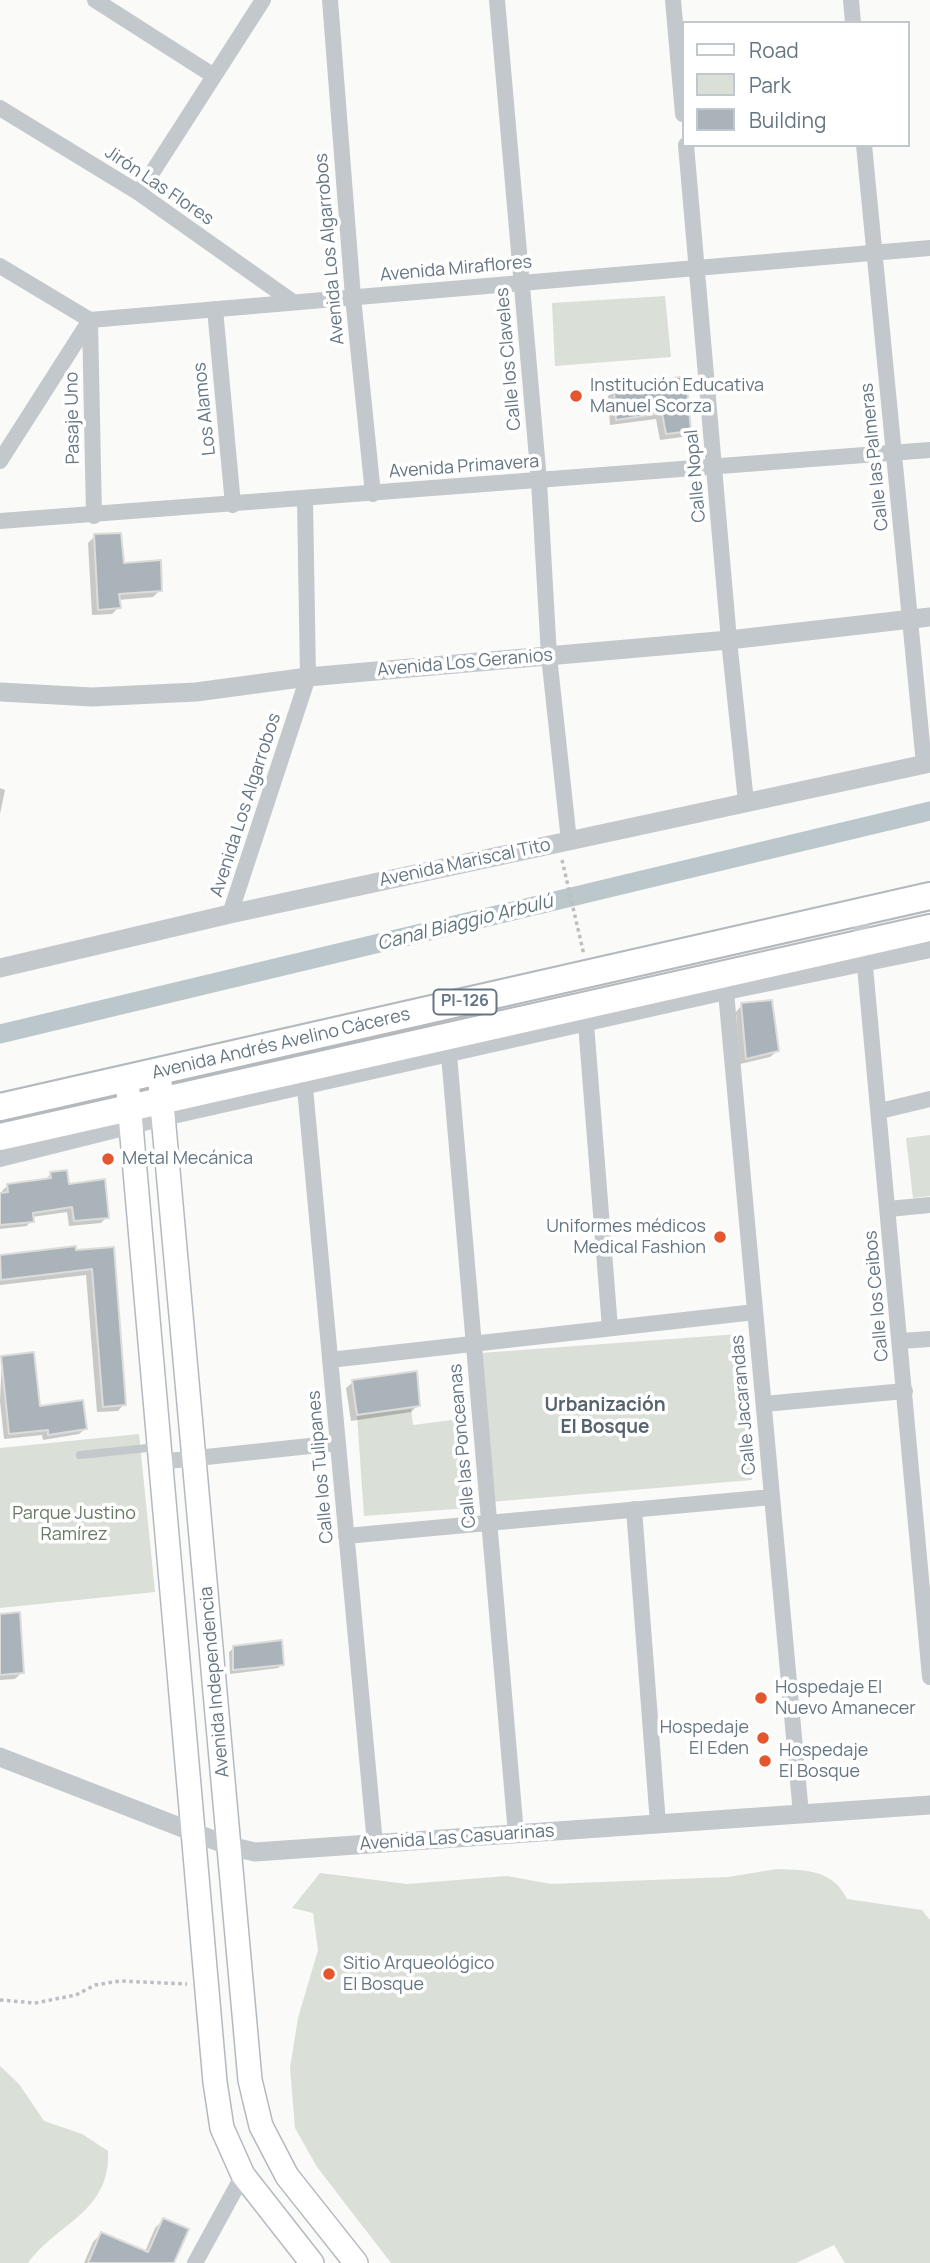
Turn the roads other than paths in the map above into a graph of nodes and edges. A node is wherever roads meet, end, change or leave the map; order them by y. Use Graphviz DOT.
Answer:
graph roads {
  1 [pos="95,0"];
  2 [pos="263,0"];
  3 [pos="330,0"];
  4 [pos="497,0"];
  5 [pos="673,0"];
  6 [pos="851,0"];
  7 [pos="853,21"];
  8 [pos="214,76"];
  9 [pos="682,103"];
  10 [pos="0,108"];
  11 [pos="686,147"];
  12 [pos="864,147"];
  13 [pos="139,193"];
  14 [pos="930,248"];
  15 [pos="874,253"];
  16 [pos="0,266"];
  17 [pos="697,268"];
  18 [pos="522,283"];
  19 [pos="353,297"];
  20 [pos="293,302"];
  21 [pos="215,309"];
  22 [pos="90,320"];
  23 [pos="930,450"];
  24 [pos="894,453"];
  25 [pos="0,461"];
  26 [pos="715,467"];
  27 [pos="539,481"];
  28 [pos="373,494"];
  29 [pos="305,499"];
  30 [pos="233,505"];
  31 [pos="94,516"];
  32 [pos="0,521"];
  33 [pos="920,618"];
  34 [pos="729,640"];
  35 [pos="549,656"];
  36 [pos="308,677"];
  37 [pos="0,692"];
  38 [pos="927,763"];
  39 [pos="746,803"];
  40 [pos="565,850"];
  41 [pos="930,896"];
  42 [pos="860,912"];
  43 [pos="230,914"];
  44 [pos="930,928"];
  45 [pos="930,950"];
  46 [pos="866,953"];
  47 [pos="0,968"];
  48 [pos="726,992"];
  49 [pos="586,1024"];
  50 [pos="449,1055"];
  51 [pos="159,1071"];
  52 [pos="127,1079"];
  53 [pos="304,1088"];
  54 [pos="930,1099"];
  55 [pos="0,1107"];
  56 [pos="163,1109"];
  57 [pos="880,1111"];
  58 [pos="129,1117"];
  59 [pos="0,1138"];
  60 [pos="0,1159"];
  61 [pos="930,1205"];
  62 [pos="889,1209"];
  63 [pos="755,1312"];
  64 [pos="610,1328"];
  65 [pos="930,1339"];
  66 [pos="900,1341"];
  67 [pos="474,1343"];
  68 [pos="330,1360"];
  69 [pos="905,1391"];
  70 [pos="764,1404"];
  71 [pos="338,1443"];
  72 [pos="158,1454"];
  73 [pos="80,1455"];
  74 [pos="195,1459"];
  75 [pos="930,1480"];
  76 [pos="913,1481"];
  77 [pos="772,1497"];
  78 [pos="635,1509"];
  79 [pos="489,1523"];
  80 [pos="346,1536"];
  81 [pos="928,1623"];
  82 [pos="930,1677"];
  83 [pos="0,1757"];
  84 [pos="930,1805"];
  85 [pos="801,1814"];
  86 [pos="658,1824"];
  87 [pos="193,1832"];
  88 [pos="516,1834"];
  89 [pos="375,1844"];
  90 [pos="229,1846"];
  91 [pos="243,2175"];
  92 [pos="195,2263"];
  93 [pos="312,2263"];
  94 [pos="356,2263"];
  1 -- 8 [label="street"];
  2 -- 8 [label="street"];
  3 -- 19 [label="street, Avenida Los Algarrobos"];
  4 -- 18 [label="street, Calle los Claveles"];
  5 -- 9 [label="street"];
  6 -- 7 [label="street"];
  8 -- 13 [label="street"];
  10 -- 13 [label="street, Jirón Las Flores"];
  11 -- 17 [label="street, Calle Nopal"];
  12 -- 15 [label="street, Calle las Palmeras"];
  13 -- 20 [label="street, Jirón Las Flores"];
  14 -- 15 [label="street, Avenida Miraflores"];
  15 -- 17 [label="street, Avenida Miraflores"];
  15 -- 24 [label="street, Calle las Palmeras"];
  16 -- 22 [label="street"];
  17 -- 18 [label="street, Avenida Miraflores"];
  17 -- 26 [label="street, Calle Nopal"];
  18 -- 19 [label="street, Avenida Miraflores"];
  18 -- 27 [label="street, Calle los Claveles"];
  19 -- 20 [label="street, Avenida Miraflores"];
  19 -- 28 [label="street, Avenida Los Algarrobos"];
  20 -- 21 [label="street, Avenida Miraflores"];
  21 -- 22 [label="street, Avenida Miraflores"];
  21 -- 30 [label="street, Los Alamos"];
  22 -- 25 [label="street"];
  22 -- 31 [label="street, Pasaje Uno"];
  23 -- 24 [label="street, Avenida Primavera"];
  24 -- 26 [label="street, Avenida Primavera"];
  24 -- 33 [label="street, Calle las Palmeras"];
  26 -- 27 [label="street, Avenida Primavera"];
  26 -- 34 [label="street, Calle Nopal"];
  27 -- 28 [label="street, Avenida Primavera"];
  27 -- 35 [label="street, Calle los Claveles"];
  28 -- 29 [label="street, Avenida Primavera"];
  29 -- 30 [label="street, Avenida Primavera"];
  29 -- 36 [label="street, Avenida Los Algarrobos"];
  30 -- 31 [label="street, Avenida Primavera"];
  31 -- 32 [label="street, Avenida Primavera"];
  33 -- 34 [label="street, Avenida Los Geranios"];
  33 -- 38 [label="street, Calle las Palmeras"];
  34 -- 35 [label="street, Avenida Los Geranios"];
  34 -- 39 [label="street, Calle Nopal"];
  35 -- 36 [label="street, Avenida Los Geranios"];
  35 -- 40 [label="street, Calle los Claveles"];
  36 -- 37 [label="street, Avenida Los Geranios"];
  36 -- 43 [label="street, Avenida Los Algarrobos"];
  38 -- 39 [label="street, Avenida Mariscal Tito"];
  39 -- 40 [label="street, Avenida Mariscal Tito"];
  40 -- 43 [label="street, Avenida Mariscal Tito"];
  41 -- 42 [label="highway, Avenida Andrés Avelino Cáceres / PI-126"];
  42 -- 46 [label="street, Calle los Ceibos"];
  42 -- 51 [label="highway, Avenida Andrés Avelino Cáceres / PI-126"];
  43 -- 47 [label="street, Avenida Mariscal Tito"];
  44 -- 46 [label="highway, Avenida Andrés Avelino Cáceres / PI-126"];
  45 -- 46 [label="street, Avenida Andrés Avelino Cáceres"];
  46 -- 48 [label="street, Avenida Andrés Avelino Cáceres"];
  46 -- 56 [label="highway, Avenida Andrés Avelino Cáceres / PI-126"];
  46 -- 57 [label="street, Calle los Ceibos"];
  48 -- 49 [label="street, Avenida Andrés Avelino Cáceres"];
  48 -- 63 [label="street, Calle Jacarandas"];
  49 -- 50 [label="street, Avenida Andrés Avelino Cáceres"];
  49 -- 64 [label="street"];
  50 -- 53 [label="street, Avenida Andrés Avelino Cáceres"];
  50 -- 67 [label="street, Calle las Ponceanas"];
  51 -- 52 [label="highway, Avenida Andrés Avelino Cáceres / PI-126"];
  51 -- 56 [label="main road, Avenida Independencia"];
  52 -- 55 [label="highway, Avenida Andrés Avelino Cáceres / PI-126"];
  52 -- 58 [label="main road, Avenida Independencia"];
  53 -- 56 [label="street, Avenida Andrés Avelino Cáceres"];
  53 -- 68 [label="street, Calle los Tulipanes"];
  54 -- 57 [label="street"];
  56 -- 58 [label="highway, Avenida Andrés Avelino Cáceres / PI-126"];
  56 -- 74 [label="main road, Avenida Independencia"];
  57 -- 62 [label="street, Calle los Ceibos"];
  58 -- 59 [label="highway, Avenida Andrés Avelino Cáceres / PI-126"];
  58 -- 60 [label="street, Avenida Andrés Avelino Cáceres"];
  58 -- 72 [label="main road, Avenida Independencia"];
  61 -- 62 [label="street"];
  62 -- 66 [label="street, Calle los Ceibos"];
  63 -- 64 [label="street"];
  63 -- 70 [label="street, Calle Jacarandas"];
  64 -- 67 [label="street"];
  65 -- 66 [label="street"];
  66 -- 69 [label="street, Calle los Ceibos"];
  67 -- 68 [label="street"];
  67 -- 79 [label="street, Calle las Ponceanas"];
  68 -- 71 [label="street, Calle los Tulipanes"];
  69 -- 70 [label="street"];
  69 -- 76 [label="street, Calle los Ceibos"];
  70 -- 77 [label="street, Calle Jacarandas"];
  71 -- 74 [label="street"];
  71 -- 80 [label="street, Calle los Tulipanes"];
  72 -- 73 [label="lane"];
  72 -- 74 [label="street"];
  72 -- 87 [label="main road, Avenida Independencia"];
  74 -- 90 [label="main road, Avenida Independencia"];
  75 -- 76 [label="street"];
  76 -- 81 [label="street, Calle los Ceibos"];
  77 -- 78 [label="street"];
  77 -- 85 [label="street, Calle Jacarandas"];
  78 -- 79 [label="street"];
  78 -- 86 [label="street"];
  79 -- 80 [label="street"];
  79 -- 88 [label="street, Calle las Ponceanas"];
  80 -- 89 [label="street, Calle los Tulipanes"];
  81 -- 82 [label="street, Calle los Ceibos"];
  83 -- 87 [label="street, Avenida Las Casuarinas"];
  84 -- 85 [label="street, Avenida Las Casuarinas"];
  85 -- 86 [label="street, Avenida Las Casuarinas"];
  86 -- 88 [label="street, Avenida Las Casuarinas"];
  87 -- 90 [label="street, Avenida Las Casuarinas"];
  87 -- 91 [label="main road, Avenida Independencia"];
  88 -- 89 [label="street, Avenida Las Casuarinas"];
  89 -- 90 [label="street, Avenida Las Casuarinas"];
  90 -- 94 [label="main road, Avenida Independencia"];
  91 -- 92 [label="street"];
  91 -- 93 [label="main road, Avenida Independencia"];
}
